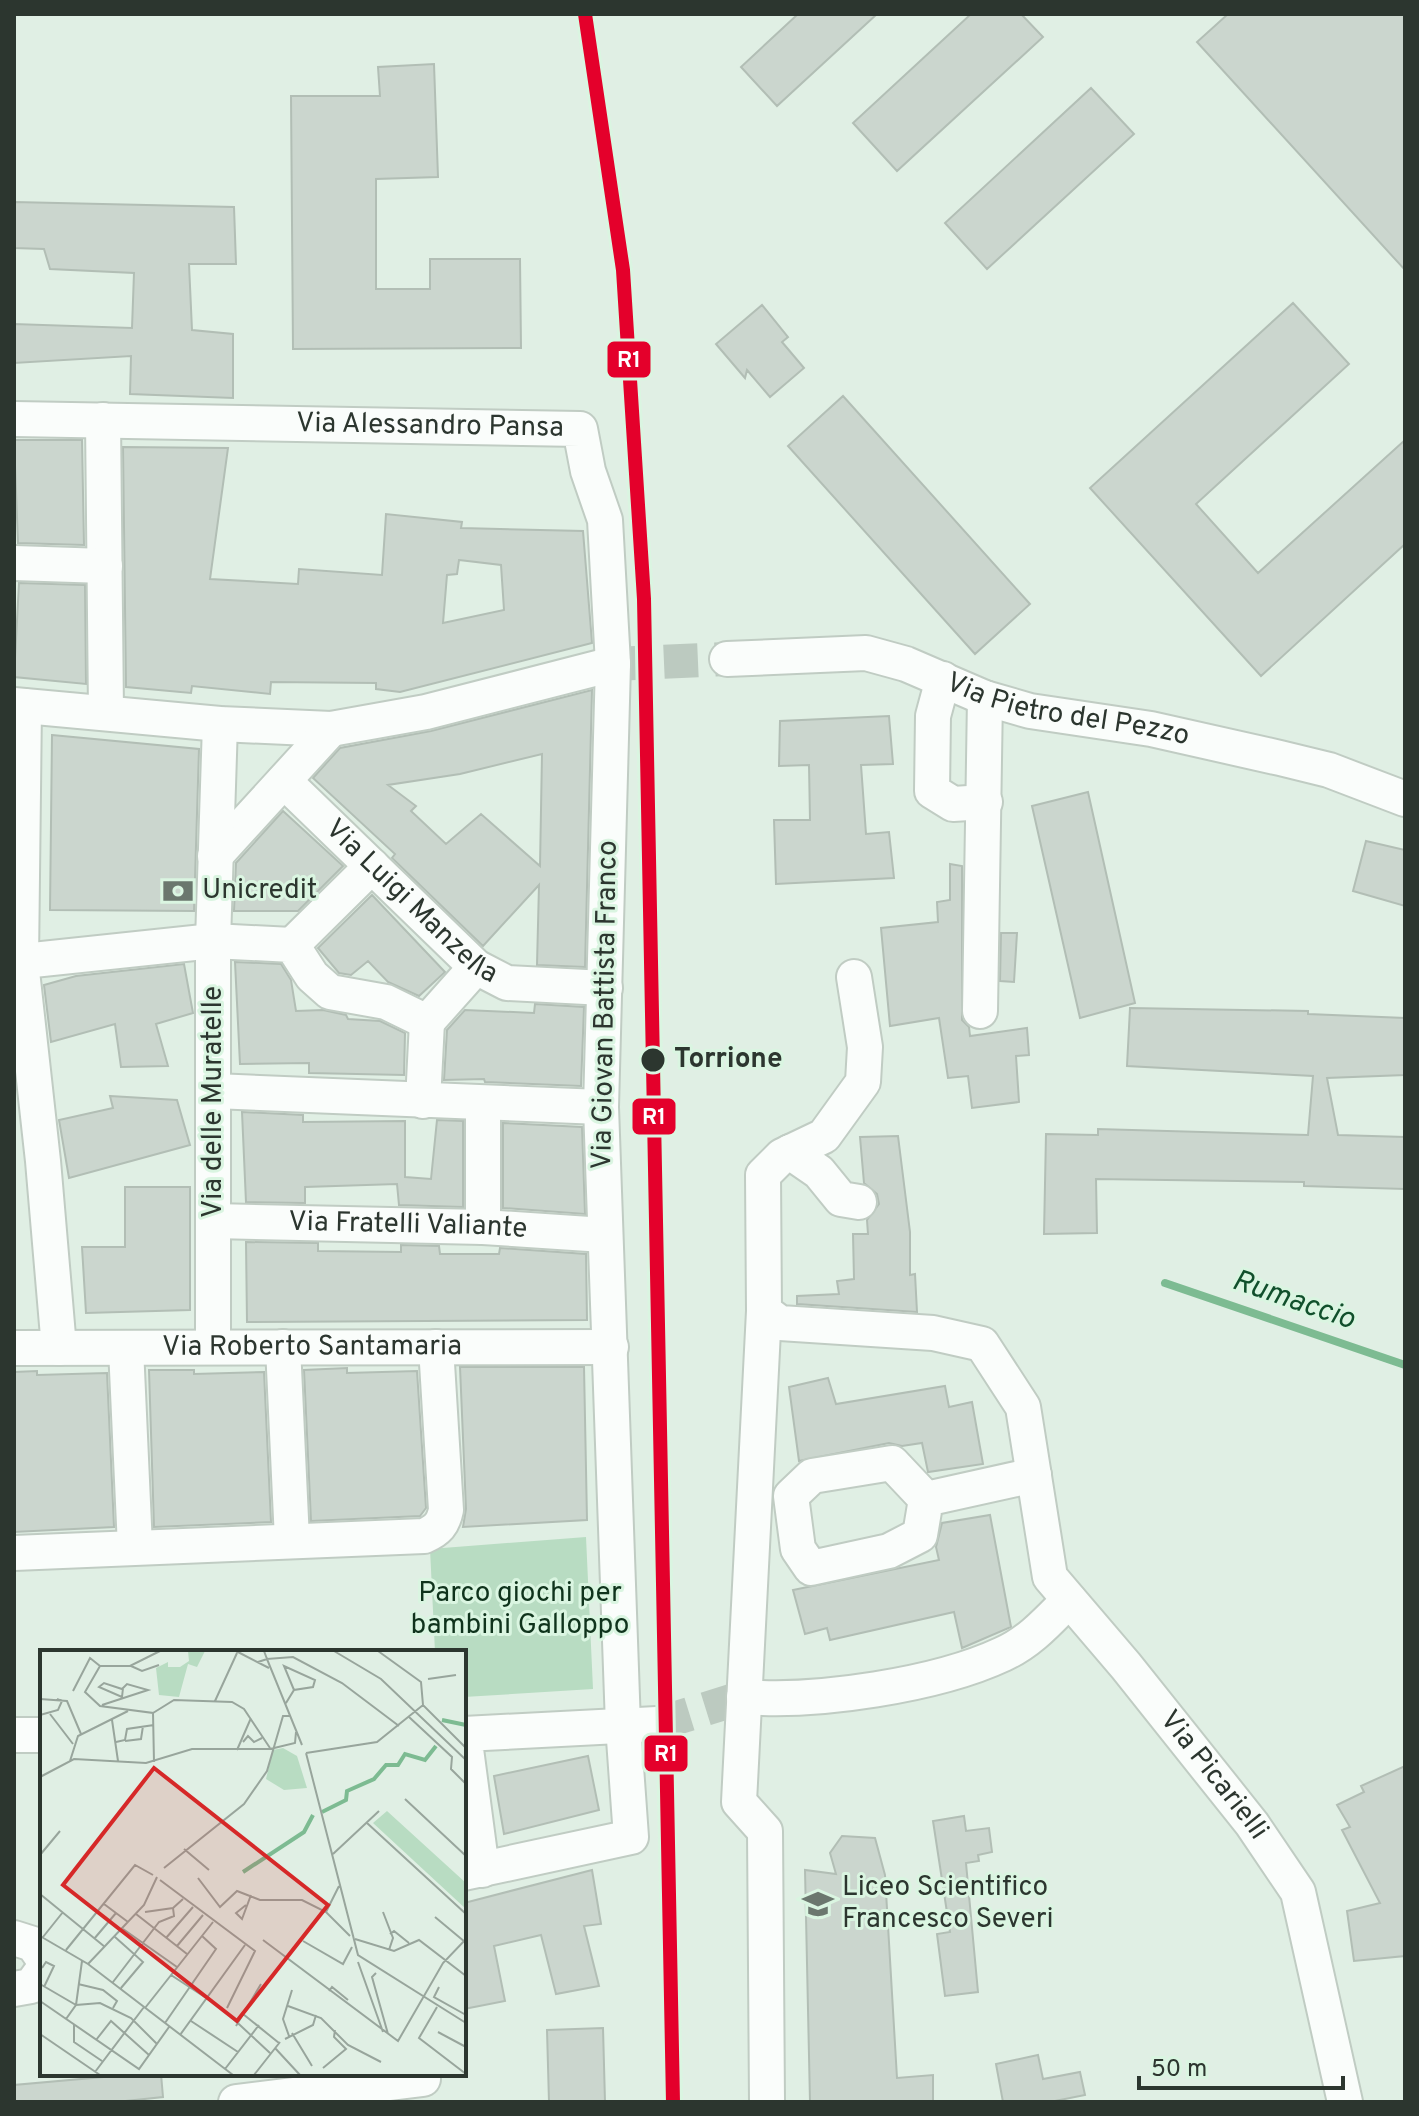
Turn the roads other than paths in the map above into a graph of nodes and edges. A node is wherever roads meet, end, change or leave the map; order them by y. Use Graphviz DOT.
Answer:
graph roads {
  1 [pos="14,419"];
  2 [pos="103,420"];
  3 [pos="14,563"];
  4 [pos="105,566"];
  5 [pos="611,619"];
  6 [pos="727,659"];
  7 [pos="613,664"];
  8 [pos="943,679"];
  9 [pos="985,698"];
  10 [pos="19,706"];
  11 [pos="106,712"];
  12 [pos="220,724"];
  13 [pos="331,729"];
  14 [pos="284,781"];
  15 [pos="1405,799"];
  16 [pos="985,802"];
  17 [pos="215,856"];
  18 [pos="372,866"];
  19 [pos="213,941"];
  20 [pos="292,945"];
  21 [pos="17,962"];
  22 [pos="476,967"];
  23 [pos="854,977"];
  24 [pos="605,988"];
  25 [pos="980,1011"];
  26 [pos="427,1022"];
  27 [pos="214,1091"];
  28 [pos="423,1101"];
  29 [pos="483,1105"];
  30 [pos="601,1107"];
  31 [pos="772,1157"];
  32 [pos="859,1202"];
  33 [pos="214,1221"];
  34 [pos="483,1227"];
  35 [pos="604,1235"];
  36 [pos="764,1311"];
  37 [pos="213,1347"];
  38 [pos="283,1347"];
  39 [pos="436,1347"];
  40 [pos="611,1347"];
  41 [pos="14,1348"];
  42 [pos="59,1348"];
  43 [pos="126,1348"];
  44 [pos="1034,1475"];
  45 [pos="926,1499"];
  46 [pos="292,1540"];
  47 [pos="135,1547"];
  48 [pos="14,1553"];
  49 [pos="1069,1600"];
  50 [pos="744,1697"];
  51 [pos="657,1724"];
  52 [pos="623,1725"];
  53 [pos="466,1734"];
  54 [pos="14,1735"];
  55 [pos="40,1735"];
  56 [pos="466,1765"];
  57 [pos="473,1872"];
  58 [pos="14,1938"];
  59 [pos="40,1954"];
  60 [pos="40,1974"];
  61 [pos="14,1989"];
  62 [pos="423,2079"];
  63 [pos="236,2102"];
  64 [pos="767,2102"];
  65 [pos="1345,2102"];
  1 -- 2 [label="street"];
  2 -- 4 [label="street"];
  2 -- 5 [label="street, Via Alessandro Pansa"];
  3 -- 4 [label="street"];
  4 -- 11 [label="street"];
  5 -- 7 [label="street, Via Giovan Battista Franco"];
  6 -- 8 [label="street, Via Pietro del Pezzo"];
  7 -- 13 [label="street"];
  7 -- 24 [label="street, Via Giovan Battista Franco"];
  8 -- 9 [label="street, Via Pietro del Pezzo"];
  8 -- 16 [label="street"];
  9 -- 15 [label="street, Via Pietro del Pezzo"];
  9 -- 16 [label="street"];
  10 -- 11 [label="street"];
  10 -- 21 [label="street"];
  11 -- 12 [label="street"];
  12 -- 13 [label="street"];
  12 -- 17 [label="street, Via delle Muratelle"];
  13 -- 14 [label="street"];
  14 -- 17 [label="street"];
  14 -- 18 [label="street, Via Luigi Manzella"];
  16 -- 25 [label="street"];
  17 -- 19 [label="street, Via delle Muratelle"];
  18 -- 20 [label="street"];
  18 -- 22 [label="street, Via Luigi Manzella"];
  19 -- 20 [label="street"];
  19 -- 21 [label="street"];
  19 -- 27 [label="street, Via delle Muratelle"];
  20 -- 26 [label="street"];
  21 -- 42 [label="street"];
  22 -- 24 [label="street, Via Luigi Manzella"];
  22 -- 26 [label="street"];
  23 -- 31 [label="street"];
  24 -- 30 [label="street, Via Giovan Battista Franco"];
  26 -- 28 [label="street"];
  27 -- 28 [label="street"];
  27 -- 33 [label="street, Via delle Muratelle"];
  28 -- 29 [label="street"];
  29 -- 30 [label="street"];
  29 -- 34 [label="street"];
  30 -- 35 [label="street, Via Giovan Battista Franco"];
  31 -- 32 [label="street"];
  31 -- 36 [label="street"];
  33 -- 34 [label="street, Via Fratelli Valiante"];
  33 -- 37 [label="street, Via delle Muratelle"];
  34 -- 35 [label="street, Via Fratelli Valiante"];
  35 -- 40 [label="street, Via Giovan Battista Franco"];
  36 -- 44 [label="street, Via Picarielli"];
  36 -- 50 [label="street"];
  37 -- 38 [label="street, Via Roberto Santamaria"];
  37 -- 43 [label="street, Via Roberto Santamaria"];
  38 -- 39 [label="street, Via Roberto Santamaria"];
  38 -- 46 [label="street"];
  39 -- 40 [label="street, Via Roberto Santamaria"];
  39 -- 46 [label="street"];
  40 -- 52 [label="street, Via Giovan Battista Franco"];
  41 -- 42 [label="street, Via Roberto Santamaria"];
  42 -- 43 [label="street, Via Roberto Santamaria"];
  43 -- 47 [label="street"];
  44 -- 45 [label="street"];
  44 -- 49 [label="street, Via Picarielli"];
  46 -- 47 [label="street"];
  47 -- 48 [label="street"];
  49 -- 50 [label="street"];
  49 -- 65 [label="street, Via Picarielli"];
  50 -- 64 [label="street"];
  51 -- 52 [label="street"];
  52 -- 53 [label="street"];
  52 -- 57 [label="street, Via Giovan Battista Franco"];
  54 -- 55 [label="street"];
  56 -- 57 [label="street"];
  58 -- 59 [label="street"];
  60 -- 61 [label="street"];
  62 -- 63 [label="street"];
}
